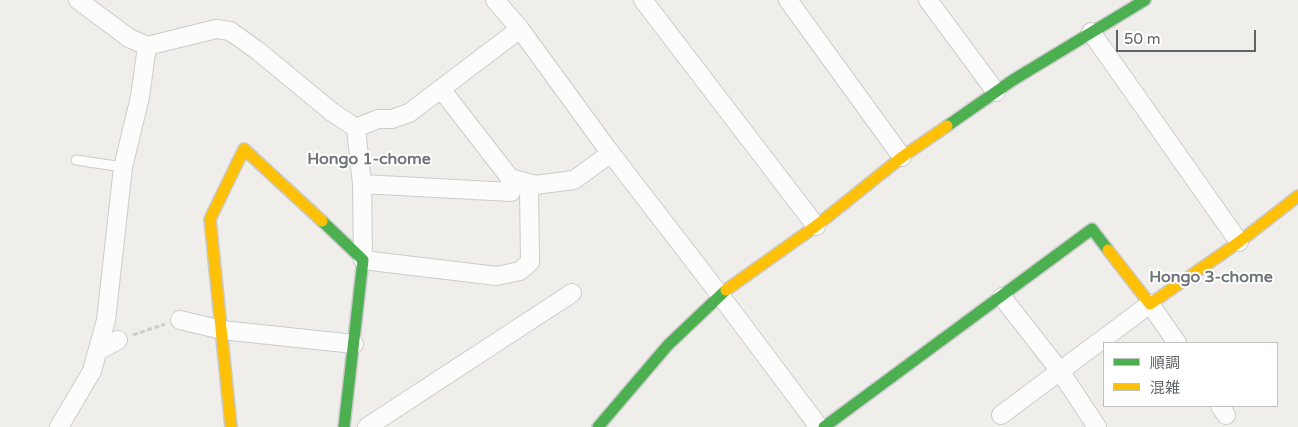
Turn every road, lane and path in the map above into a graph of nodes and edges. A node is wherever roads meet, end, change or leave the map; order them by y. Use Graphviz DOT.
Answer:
graph roads {
  1 [pos="78,0"];
  2 [pos="495,0"];
  3 [pos="643,0"];
  4 [pos="788,0"];
  5 [pos="928,0"];
  6 [pos="1145,0"];
  7 [pos="520,29"];
  8 [pos="1091,32"];
  9 [pos="147,46"];
  10 [pos="441,89"];
  11 [pos="996,92"];
  12 [pos="356,128"];
  13 [pos="611,153"];
  14 [pos="902,157"];
  15 [pos="76,160"];
  16 [pos="123,167"];
  17 [pos="362,184"];
  18 [pos="529,190"];
  19 [pos="510,192"];
  20 [pos="1298,196"];
  21 [pos="816,226"];
  22 [pos="1239,242"];
  23 [pos="363,260"];
  24 [pos="572,293"];
  25 [pos="720,295"];
  26 [pos="1002,297"];
  27 [pos="1150,304"];
  28 [pos="180,320"];
  29 [pos="222,330"];
  30 [pos="118,340"];
  31 [pos="1176,342"];
  32 [pos="354,344"];
  33 [pos="98,351"];
  34 [pos="1060,371"];
  35 [pos="1001,415"];
  36 [pos="59,427"];
  37 [pos="231,427"];
  38 [pos="344,427"];
  39 [pos="367,427"];
  40 [pos="598,427"];
  41 [pos="819,427"];
  42 [pos="824,427"];
  43 [pos="1097,427"];
  1 -- 9 [label="street"];
  2 -- 7 [label="street"];
  3 -- 21 [label="street"];
  4 -- 14 [label="street"];
  5 -- 11 [label="street"];
  6 -- 8 [label="street"];
  7 -- 10 [label="street"];
  7 -- 13 [label="street"];
  8 -- 11 [label="street"];
  8 -- 22 [label="street"];
  9 -- 12 [label="street"];
  9 -- 16 [label="street"];
  10 -- 12 [label="street"];
  10 -- 13 [label="street"];
  11 -- 14 [label="street"];
  12 -- 17 [label="street"];
  13 -- 25 [label="street"];
  14 -- 21 [label="street"];
  15 -- 16 [label="lane"];
  16 -- 33 [label="street"];
  17 -- 19 [label="street"];
  17 -- 23 [label="street"];
  18 -- 23 [label="street"];
  20 -- 22 [label="street"];
  21 -- 25 [label="street"];
  22 -- 27 [label="street"];
  23 -- 29 [label="street"];
  23 -- 32 [label="street"];
  24 -- 39 [label="street"];
  25 -- 40 [label="street"];
  25 -- 41 [label="street"];
  26 -- 27 [label="street"];
  26 -- 34 [label="street"];
  26 -- 42 [label="street"];
  27 -- 31 [label="street"];
  27 -- 34 [label="street"];
  28 -- 29 [label="street"];
  28 -- 30 [label="path"];
  29 -- 32 [label="street"];
  29 -- 37 [label="street"];
  30 -- 33 [label="street"];
  32 -- 38 [label="street"];
  33 -- 36 [label="street"];
  34 -- 35 [label="street"];
  34 -- 43 [label="street"];
}
